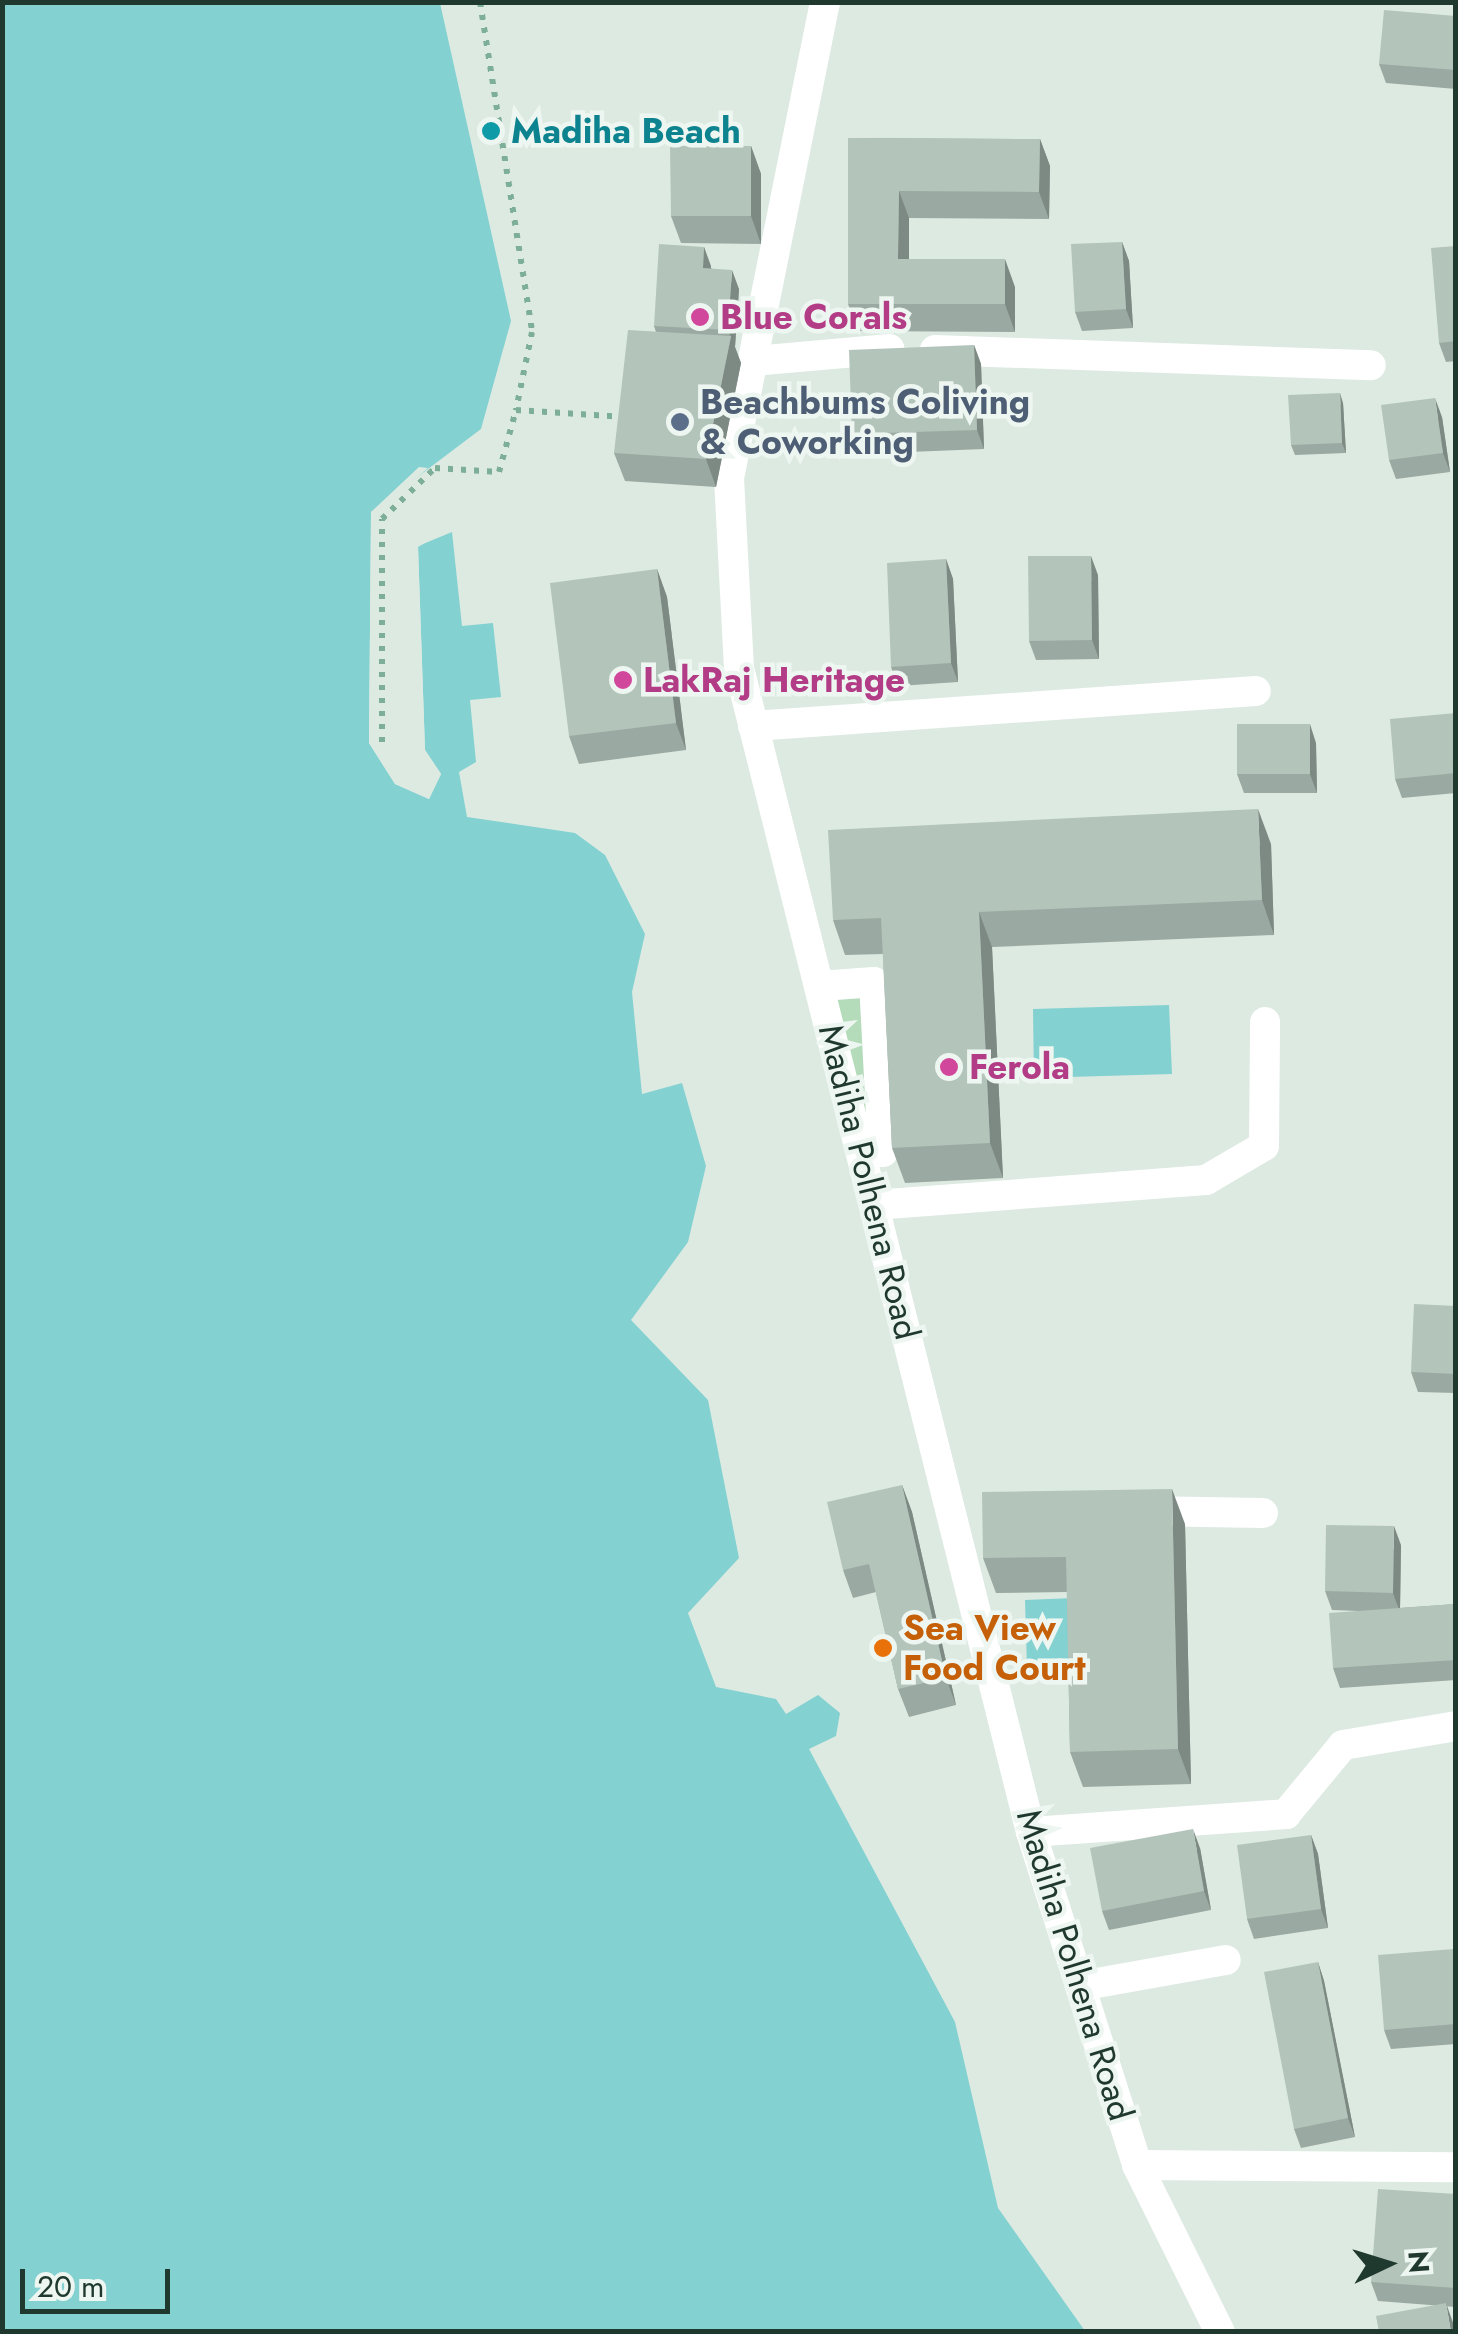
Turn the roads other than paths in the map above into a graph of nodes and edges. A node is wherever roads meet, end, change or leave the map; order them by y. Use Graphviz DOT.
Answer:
graph roads {
  1 [pos="825,2"];
  2 [pos="752,361"];
  3 [pos="1371,365"];
  4 [pos="1256,692"];
  5 [pos="753,726"];
  6 [pos="820,986"];
  7 [pos="1265,1022"];
  8 [pos="861,1154"];
  9 [pos="874,1205"];
  10 [pos="950,1507"];
  11 [pos="989,1508"];
  12 [pos="1106,1510"];
  13 [pos="1263,1512"];
  14 [pos="1456,1726"];
  15 [pos="1032,1832"];
  16 [pos="1226,1960"];
  17 [pos="1080,1986"];
  18 [pos="1138,2165"];
  19 [pos="1456,2167"];
  20 [pos="1220,2332"];
  1 -- 2 [label="street, Madiha Polhena Road"];
  2 -- 3 [label="street"];
  2 -- 5 [label="street, Madiha Polhena Road"];
  4 -- 5 [label="street"];
  5 -- 6 [label="street, Madiha Polhena Road"];
  6 -- 8 [label="street, Madiha Polhena Road"];
  6 -- 8 [label="street"];
  7 -- 9 [label="street"];
  8 -- 9 [label="street, Madiha Polhena Road"];
  9 -- 10 [label="street, Madiha Polhena Road"];
  10 -- 11 [label="street"];
  10 -- 15 [label="street, Madiha Polhena Road"];
  12 -- 13 [label="street"];
  14 -- 15 [label="street"];
  15 -- 17 [label="street, Madiha Polhena Road"];
  16 -- 17 [label="street"];
  17 -- 18 [label="street, Madiha Polhena Road"];
  18 -- 19 [label="street"];
  18 -- 20 [label="street, Madiha Polhena Road"];
}
